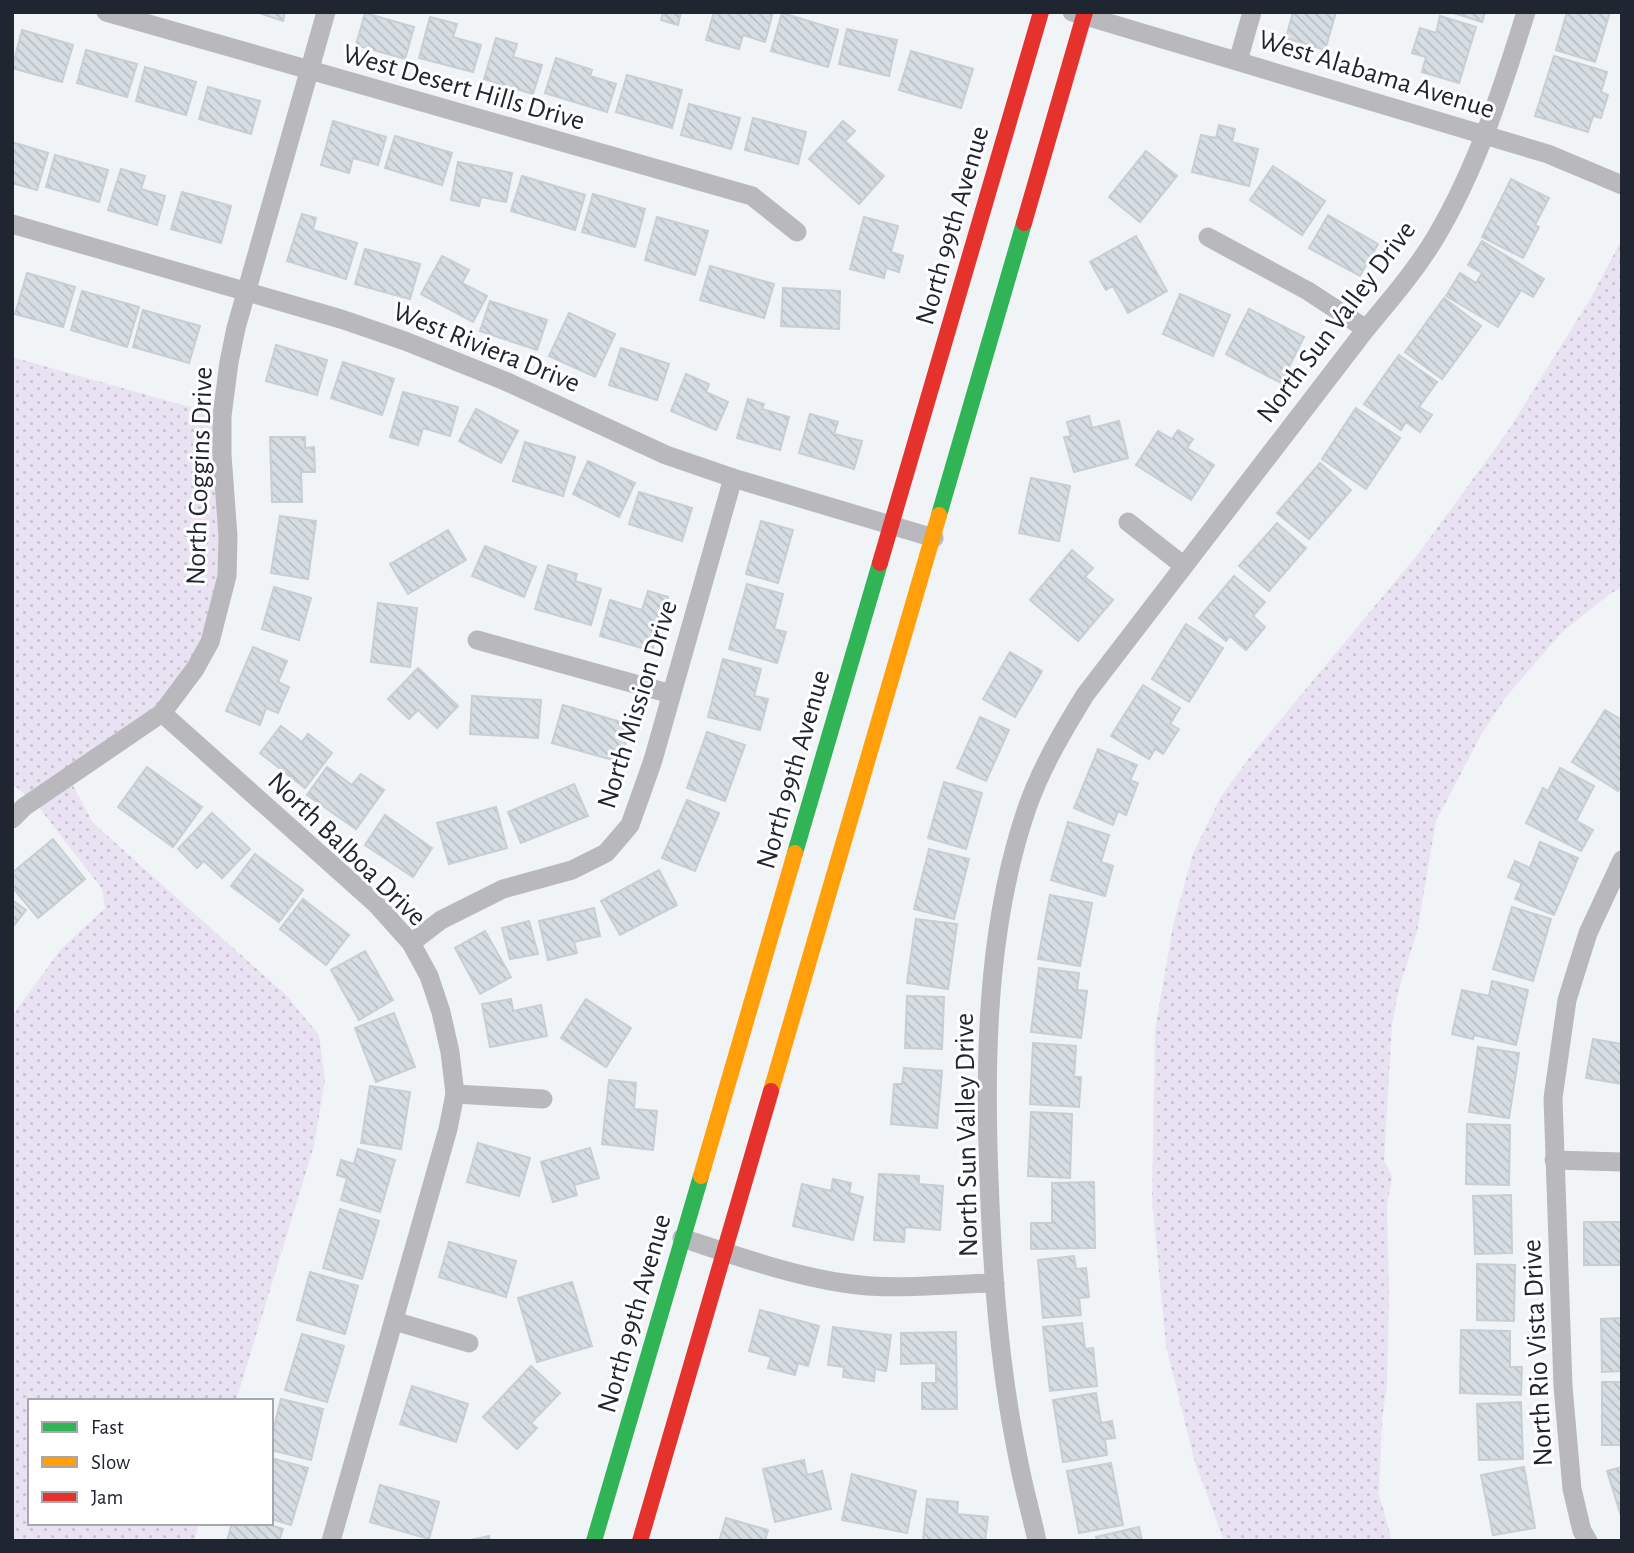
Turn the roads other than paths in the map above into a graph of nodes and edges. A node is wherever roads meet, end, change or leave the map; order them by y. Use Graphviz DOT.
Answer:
graph roads {
  1 [pos="106,12"];
  2 [pos="326,12"];
  3 [pos="1041,12"];
  4 [pos="1252,12"];
  5 [pos="1525,12"];
  6 [pos="1081,13"];
  7 [pos="1238,61"];
  8 [pos="309,71"];
  9 [pos="1486,135"];
  10 [pos="1622,185"];
  11 [pos="12,224"];
  12 [pos="797,232"];
  13 [pos="1208,237"];
  14 [pos="246,290"];
  15 [pos="1366,328"];
  16 [pos="733,478"];
  17 [pos="1128,522"];
  18 [pos="890,525"];
  19 [pos="934,538"];
  20 [pos="1184,566"];
  21 [pos="477,640"];
  22 [pos="671,694"];
  23 [pos="162,713"];
  24 [pos="12,819"];
  25 [pos="1622,860"];
  26 [pos="411,943"];
  27 [pos="455,1094"];
  28 [pos="544,1099"];
  29 [pos="1554,1160"];
  30 [pos="1622,1162"];
  31 [pos="682,1238"];
  32 [pos="724,1252"];
  33 [pos="995,1283"];
  34 [pos="394,1321"];
  35 [pos="469,1343"];
  36 [pos="331,1541"];
  37 [pos="594,1541"];
  38 [pos="640,1541"];
  39 [pos="1037,1541"];
  40 [pos="1588,1541"];
  1 -- 8 [label="street, West Desert Hills Drive"];
  2 -- 8 [label="street, North Coggins Drive"];
  3 -- 18 [label="main road, North 99th Avenue"];
  4 -- 7 [label="street"];
  5 -- 9 [label="street, North Sun Valley Drive"];
  6 -- 7 [label="street, West Alabama Avenue"];
  6 -- 19 [label="main road"];
  7 -- 9 [label="street, West Alabama Avenue"];
  8 -- 12 [label="street, West Desert Hills Drive"];
  8 -- 14 [label="street, North Coggins Drive"];
  9 -- 10 [label="street, West Alabama Avenue"];
  9 -- 15 [label="street, North Sun Valley Drive"];
  11 -- 14 [label="street, West Riviera Drive"];
  13 -- 15 [label="street"];
  14 -- 16 [label="street, West Riviera Drive"];
  14 -- 23 [label="street, North Coggins Drive"];
  15 -- 20 [label="street, North Sun Valley Drive"];
  16 -- 18 [label="street, West Riviera Drive"];
  16 -- 22 [label="street, North Mission Drive"];
  17 -- 20 [label="street"];
  18 -- 19 [label="street, West Riviera Drive"];
  18 -- 31 [label="main road, North 99th Avenue"];
  19 -- 32 [label="main road"];
  20 -- 33 [label="street, North Sun Valley Drive"];
  21 -- 22 [label="street"];
  22 -- 26 [label="street, North Mission Drive"];
  23 -- 24 [label="street, North Coggins Drive"];
  23 -- 26 [label="street, North Balboa Drive"];
  25 -- 29 [label="street, North Rio Vista Drive"];
  26 -- 27 [label="street, North Balboa Drive"];
  27 -- 28 [label="street"];
  27 -- 34 [label="street, North Balboa Drive"];
  29 -- 30 [label="street"];
  29 -- 40 [label="street, North Rio Vista Drive"];
  31 -- 32 [label="street"];
  31 -- 37 [label="main road, North 99th Avenue"];
  32 -- 33 [label="street"];
  32 -- 38 [label="main road"];
  33 -- 39 [label="street, North Sun Valley Drive"];
  34 -- 35 [label="street"];
  34 -- 36 [label="street, North Balboa Drive"];
}
